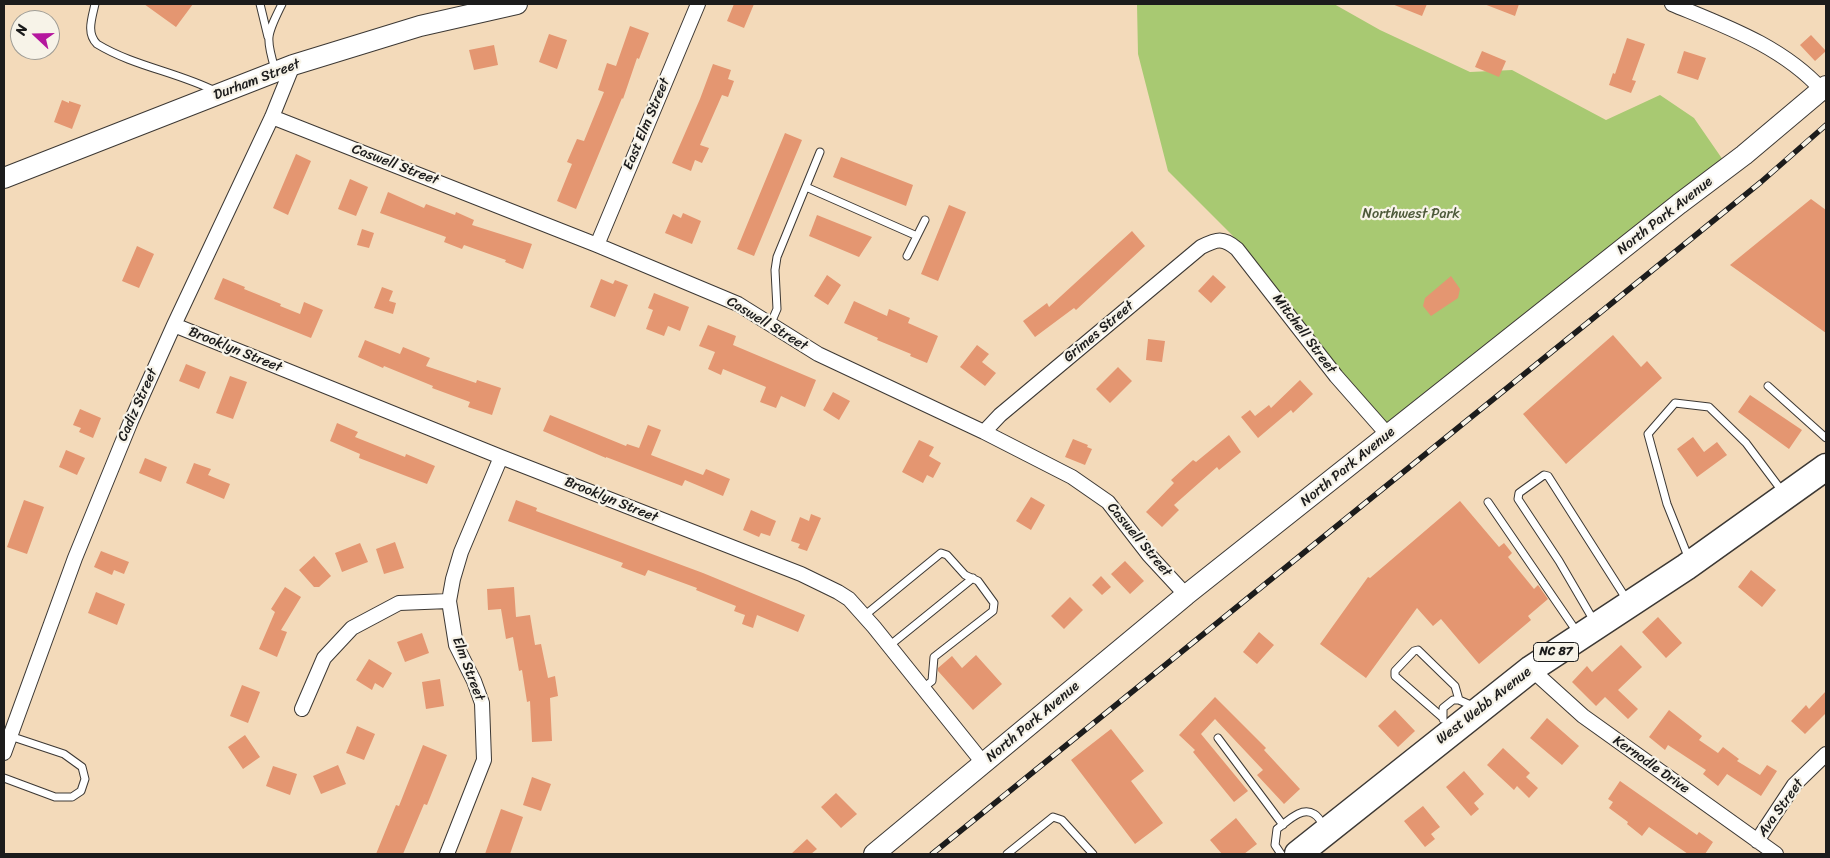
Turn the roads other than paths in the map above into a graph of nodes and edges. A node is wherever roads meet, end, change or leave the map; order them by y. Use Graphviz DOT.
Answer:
graph roads {
  1 [pos="96,4"];
  2 [pos="260,4"];
  3 [pos="282,4"];
  4 [pos="517,4"];
  5 [pos="698,4"];
  6 [pos="1672,4"];
  7 [pos="268,37"];
  8 [pos="284,69"];
  9 [pos="1824,88"];
  10 [pos="219,94"];
  11 [pos="272,117"];
  12 [pos="820,152"];
  13 [pos="4,178"];
  14 [pos="806,188"];
  15 [pos="925,220"];
  16 [pos="917,236"];
  17 [pos="1218,240"];
  18 [pos="597,244"];
  19 [pos="907,256"];
  20 [pos="771,323"];
  21 [pos="174,325"];
  22 [pos="1768,386"];
  23 [pos="984,432"];
  24 [pos="1388,435"];
  25 [pos="1826,438"];
  26 [pos="501,457"];
  27 [pos="1826,467"];
  28 [pos="1785,496"];
  29 [pos="1488,502"];
  30 [pos="1691,564"];
  31 [pos="972,578"];
  32 [pos="1186,595"];
  33 [pos="449,602"];
  34 [pos="1630,604"];
  35 [pos="864,616"];
  36 [pos="1588,631"];
  37 [pos="889,646"];
  38 [pos="1531,669"];
  39 [pos="923,688"];
  40 [pos="1470,704"];
  41 [pos="302,709"];
  42 [pos="1447,724"];
  43 [pos="10,736"];
  44 [pos="1218,738"];
  45 [pos="4,753"];
  46 [pos="1826,754"];
  47 [pos="984,764"];
  48 [pos="4,778"];
  49 [pos="1283,825"];
  50 [pos="1757,841"];
  51 [pos="1315,845"];
  52 [pos="447,854"];
  53 [pos="874,854"];
  54 [pos="1007,854"];
  55 [pos="1093,854"];
  56 [pos="1281,854"];
  57 [pos="1776,854"];
  1 -- 10 [label="lane"];
  2 -- 7 [label="lane"];
  3 -- 7 [label="lane"];
  4 -- 8 [label="street, Durham Street"];
  5 -- 18 [label="street, East Elm Street"];
  6 -- 9 [label="street"];
  7 -- 8 [label="lane"];
  8 -- 10 [label="street, Durham Street"];
  8 -- 11 [label="street, Cadiz Street"];
  9 -- 24 [label="street, North Park Avenue"];
  10 -- 13 [label="street, Durham Street"];
  11 -- 18 [label="street, Caswell Street"];
  11 -- 21 [label="street, Cadiz Street"];
  12 -- 14 [label="lane"];
  14 -- 16 [label="lane"];
  14 -- 20 [label="lane"];
  15 -- 16 [label="lane"];
  16 -- 19 [label="lane"];
  17 -- 23 [label="street, Grimes Street"];
  17 -- 24 [label="street, Mitchell Street"];
  18 -- 20 [label="street, Caswell Street"];
  20 -- 23 [label="street, Caswell Street"];
  21 -- 26 [label="street, Brooklyn Street"];
  21 -- 43 [label="street, Cadiz Street"];
  22 -- 25 [label="lane"];
  23 -- 32 [label="street, Caswell Street"];
  24 -- 32 [label="street, North Park Avenue"];
  26 -- 33 [label="street, Elm Street"];
  26 -- 35 [label="street, Brooklyn Street"];
  27 -- 28 [label="highway, West Webb Avenue / NC 87"];
  28 -- 30 [label="highway, West Webb Avenue / NC 87"];
  28 -- 30 [label="lane"];
  29 -- 36 [label="lane"];
  30 -- 34 [label="highway, West Webb Avenue / NC 87"];
  31 -- 35 [label="lane"];
  31 -- 37 [label="lane"];
  31 -- 39 [label="lane"];
  32 -- 47 [label="street, North Park Avenue"];
  33 -- 41 [label="street"];
  33 -- 52 [label="street, Elm Street"];
  34 -- 36 [label="highway, West Webb Avenue / NC 87"];
  34 -- 36 [label="lane"];
  35 -- 37 [label="street, Brooklyn Street"];
  36 -- 38 [label="highway, West Webb Avenue / NC 87"];
  37 -- 39 [label="street, Brooklyn Street"];
  38 -- 40 [label="highway, West Webb Avenue / NC 87"];
  38 -- 50 [label="street, Kernodle Drive"];
  39 -- 47 [label="street, Brooklyn Street"];
  40 -- 42 [label="highway, West Webb Avenue / NC 87"];
  40 -- 42 [label="lane"];
  42 -- 51 [label="highway, West Webb Avenue / NC 87"];
  43 -- 45 [label="street, Cadiz Street"];
  43 -- 48 [label="lane"];
  44 -- 49 [label="lane"];
  46 -- 50 [label="street, Ava Street"];
  47 -- 53 [label="street, North Park Avenue"];
  49 -- 51 [label="lane"];
  49 -- 56 [label="lane"];
  50 -- 57 [label="street, Kernodle Drive"];
  54 -- 55 [label="lane"];
}
